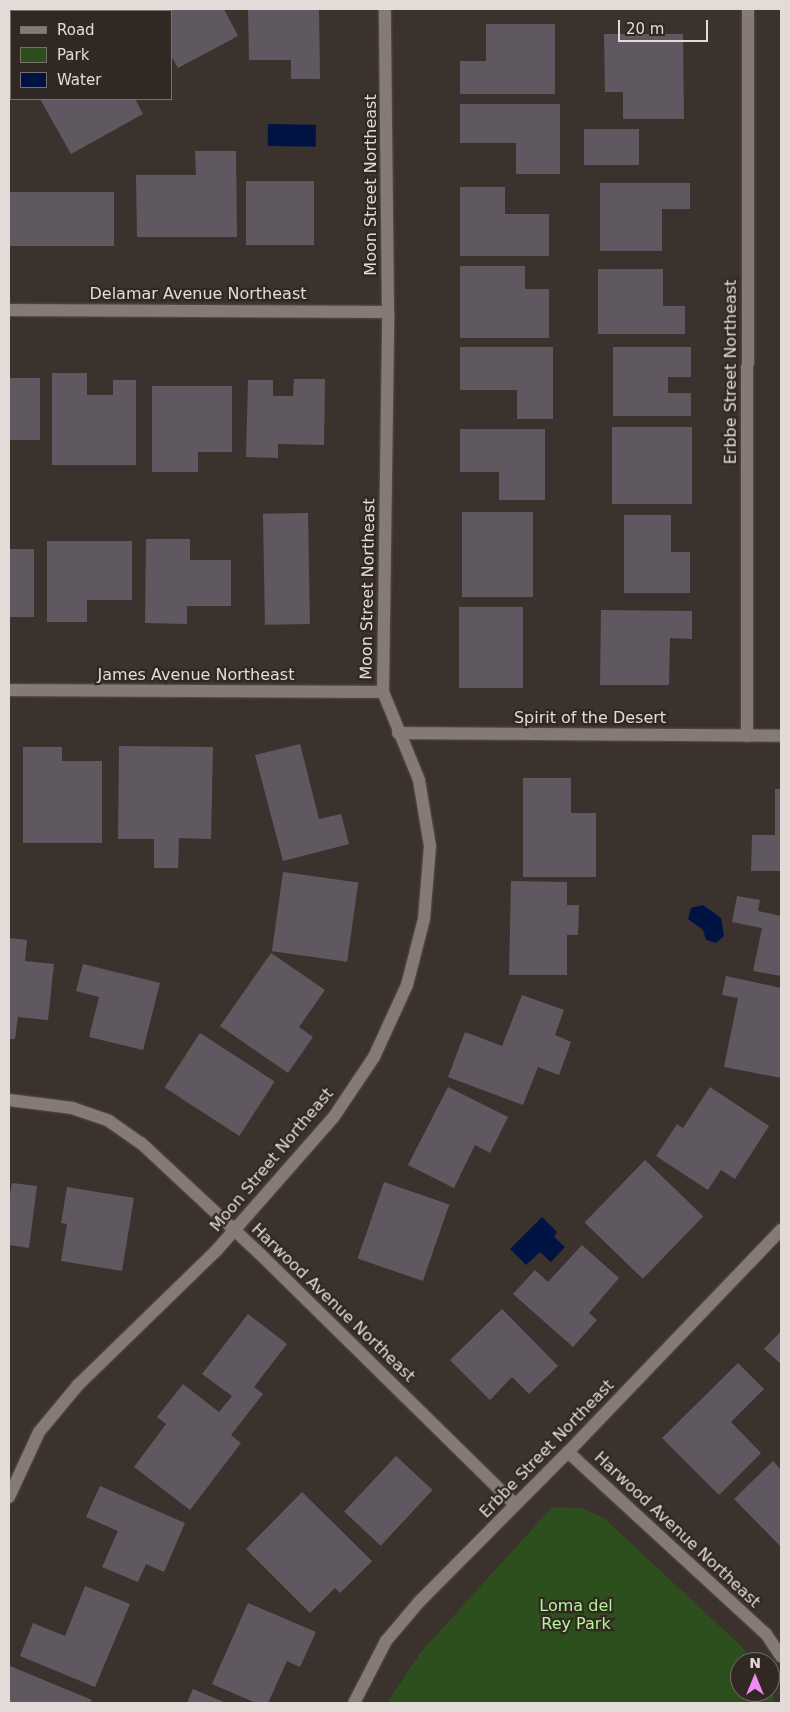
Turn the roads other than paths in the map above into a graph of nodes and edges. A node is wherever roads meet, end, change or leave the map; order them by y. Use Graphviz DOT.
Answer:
graph roads {
  1 [pos="385,9"];
  2 [pos="748,9"];
  3 [pos="9,310"];
  4 [pos="388,312"];
  5 [pos="9,690"];
  6 [pos="383,692"];
  7 [pos="398,733"];
  8 [pos="747,736"];
  9 [pos="781,736"];
  10 [pos="9,1100"];
  11 [pos="235,1230"];
  12 [pos="781,1230"];
  13 [pos="568,1452"];
  14 [pos="9,1497"];
  15 [pos="516,1504"];
  16 [pos="781,1656"];
  17 [pos="354,1703"];
  1 -- 4 [label="street, Moon Street Northeast"];
  2 -- 8 [label="street, Erbbe Street Northeast"];
  3 -- 4 [label="street, Delamar Avenue Northeast"];
  4 -- 6 [label="street, Moon Street Northeast"];
  5 -- 6 [label="street, James Avenue Northeast"];
  6 -- 7 [label="street, Moon Street Northeast"];
  7 -- 8 [label="street, Spirit of the Desert"];
  7 -- 11 [label="street, Moon Street Northeast"];
  8 -- 9 [label="street, Spirit of the Desert"];
  10 -- 11 [label="street, Harwood Avenue Northeast"];
  11 -- 14 [label="street, Moon Street Northeast"];
  11 -- 15 [label="street, Harwood Avenue Northeast"];
  12 -- 13 [label="street, Erbbe Street Northeast"];
  13 -- 15 [label="street, Erbbe Street Northeast"];
  13 -- 16 [label="street, Harwood Avenue Northeast"];
  15 -- 17 [label="street, Erbbe Street Northeast"];
}
